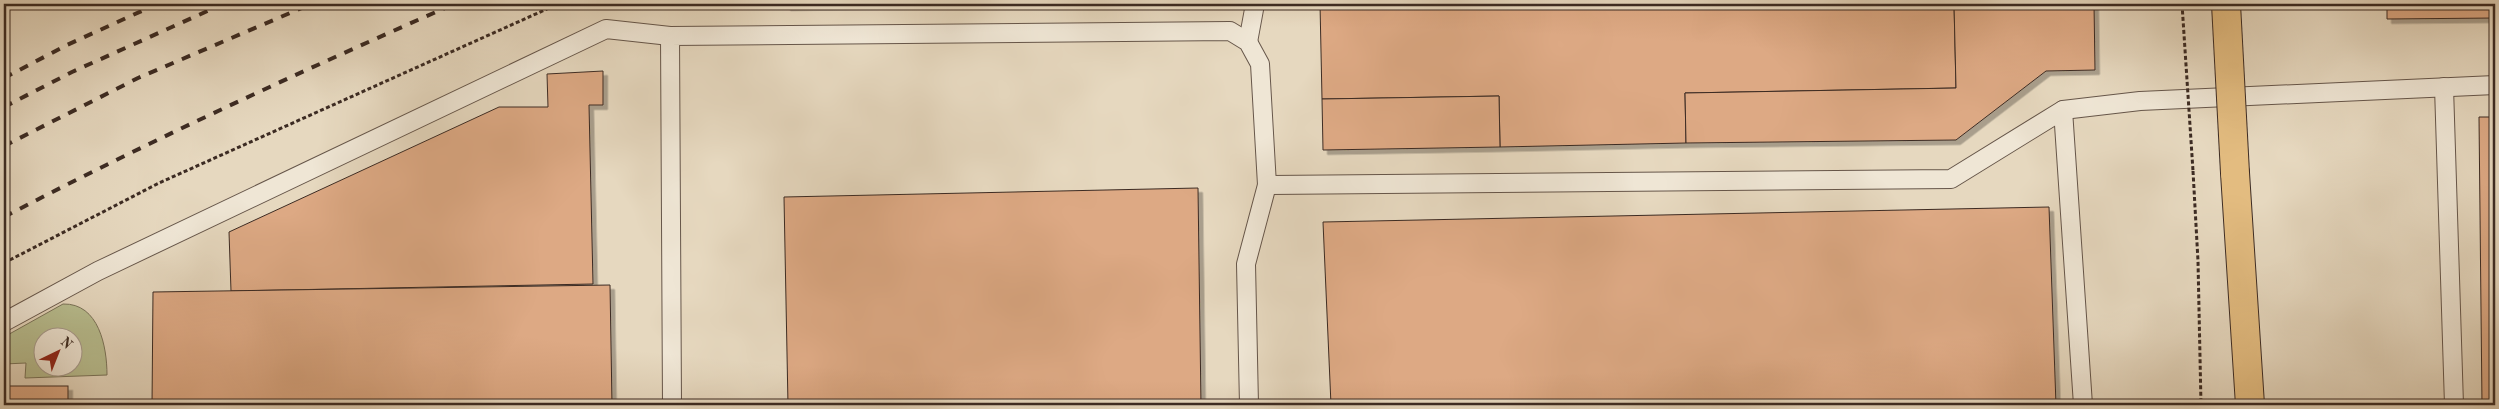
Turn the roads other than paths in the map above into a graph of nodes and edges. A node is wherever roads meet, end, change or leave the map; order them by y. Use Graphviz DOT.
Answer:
graph roads {
  1 [pos="1255,4"];
  2 [pos="2226,4"];
  3 [pos="670,36"];
  4 [pos="1248,42"];
  5 [pos="2495,85"];
  6 [pos="2444,87"];
  7 [pos="2063,110"];
  8 [pos="1267,185"];
  9 [pos="4,322"];
  10 [pos="672,405"];
  11 [pos="1249,405"];
  12 [pos="2083,405"];
  13 [pos="2250,405"];
  14 [pos="2454,405"];
  1 -- 4 [label="lane"];
  2 -- 13 [label="main road, bridge"];
  3 -- 4 [label="lane"];
  3 -- 9 [label="lane"];
  3 -- 10 [label="lane"];
  4 -- 8 [label="lane"];
  5 -- 6 [label="lane"];
  6 -- 7 [label="lane"];
  6 -- 14 [label="lane"];
  7 -- 8 [label="lane"];
  7 -- 12 [label="lane"];
  8 -- 11 [label="lane"];
}
